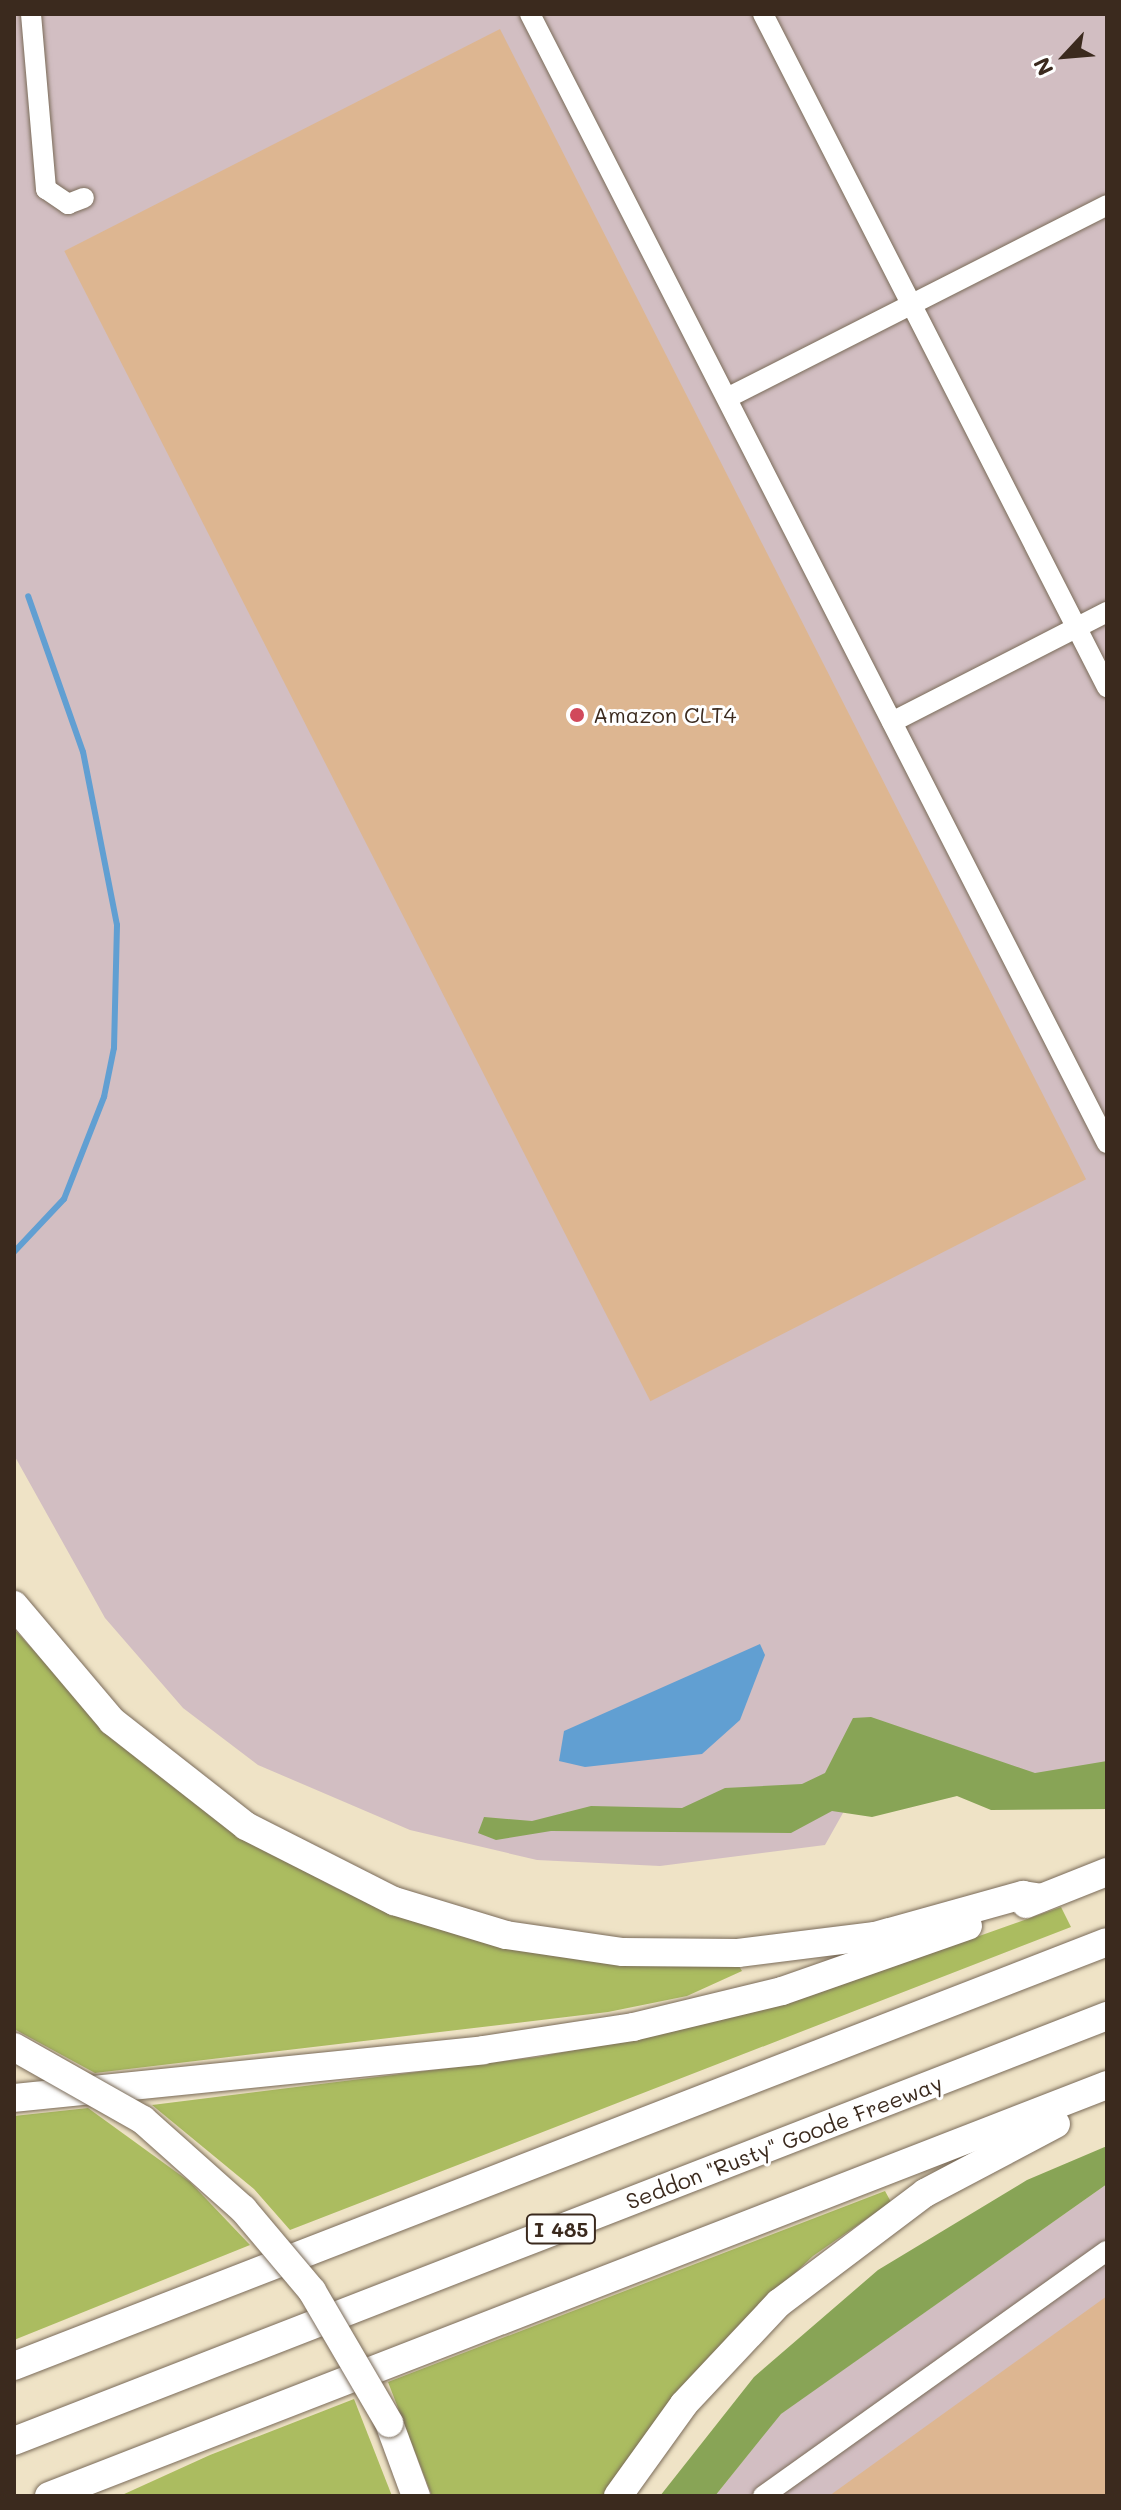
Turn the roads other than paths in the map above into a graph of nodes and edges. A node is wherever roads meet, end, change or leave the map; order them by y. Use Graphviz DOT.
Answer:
graph roads {
  1 [pos="31,14"];
  2 [pos="530,14"];
  3 [pos="763,14"];
  4 [pos="84,198"];
  5 [pos="1107,205"];
  6 [pos="911,305"];
  7 [pos="727,398"];
  8 [pos="1107,612"];
  9 [pos="1076,627"];
  10 [pos="1107,687"];
  11 [pos="892,722"];
  12 [pos="1107,1143"];
  13 [pos="14,1605"];
  14 [pos="1107,1872"];
  15 [pos="1041,1898"];
  16 [pos="1107,1942"];
  17 [pos="1107,2016"];
  18 [pos="14,2047"];
  19 [pos="1107,2085"];
  20 [pos="14,2098"];
  21 [pos="1107,2102"];
  22 [pos="1107,2251"];
  23 [pos="14,2366"];
  24 [pos="14,2441"];
  25 [pos="49,2496"];
  26 [pos="416,2496"];
  27 [pos="618,2496"];
  28 [pos="763,2496"];
  1 -- 4 [label="lane"];
  2 -- 7 [label="lane"];
  3 -- 6 [label="lane"];
  5 -- 6 [label="lane"];
  6 -- 7 [label="lane"];
  6 -- 9 [label="lane"];
  7 -- 11 [label="lane"];
  8 -- 9 [label="lane"];
  9 -- 10 [label="lane"];
  9 -- 11 [label="lane"];
  11 -- 12 [label="lane"];
  13 -- 15 [label="highway"];
  14 -- 15 [label="highway"];
  15 -- 20 [label="highway"];
  16 -- 23 [label="highway"];
  17 -- 24 [label="highway, Seddon \"Rusty\" Goode Freeway / I 485"];
  18 -- 26 [label="highway, bridge"];
  19 -- 25 [label="highway"];
  21 -- 27 [label="highway"];
  22 -- 28 [label="lane"];
}
